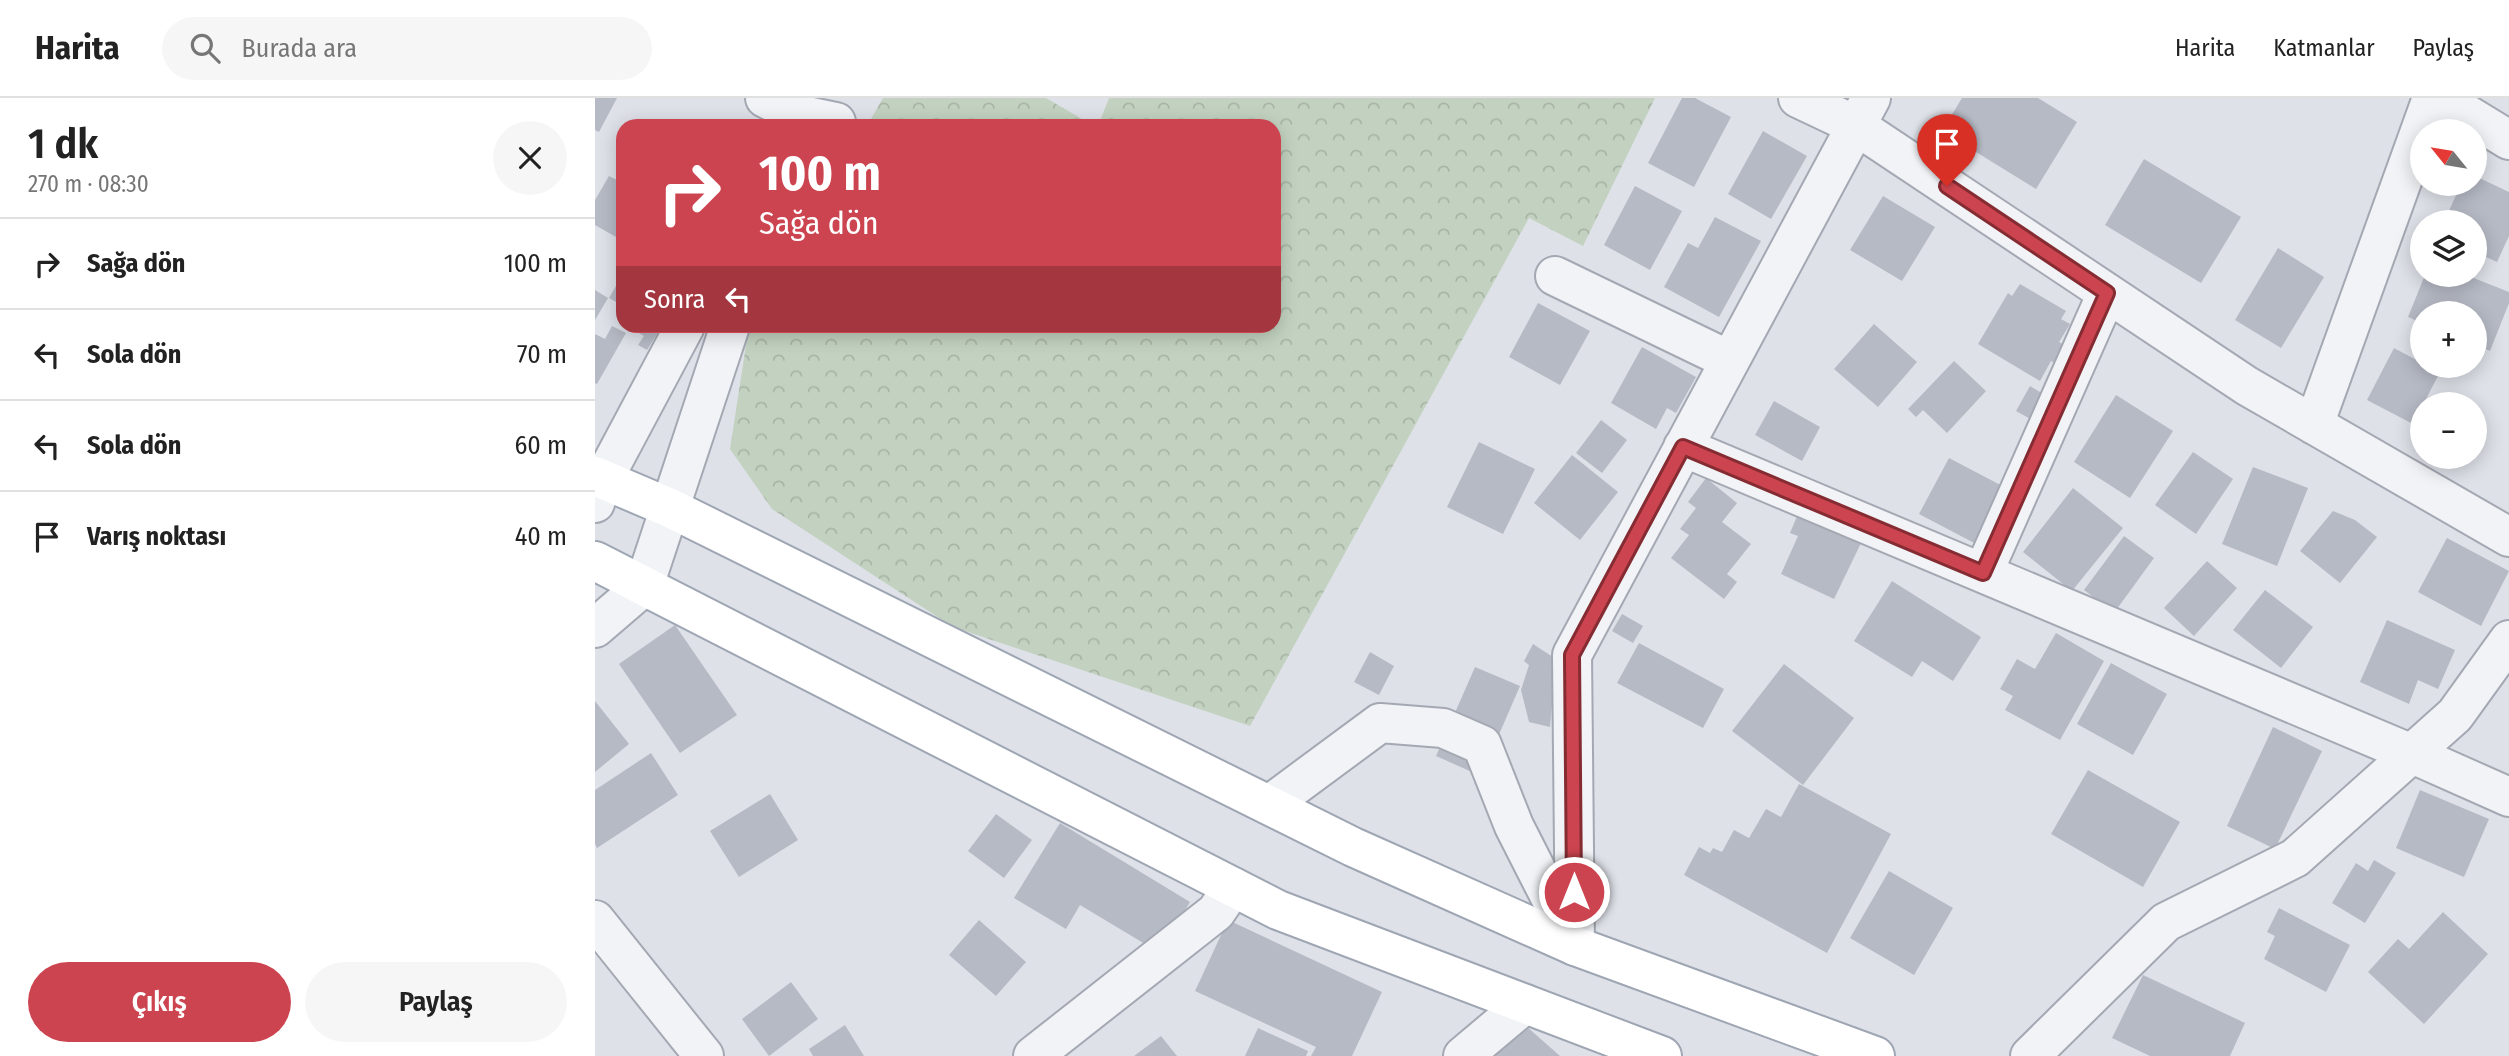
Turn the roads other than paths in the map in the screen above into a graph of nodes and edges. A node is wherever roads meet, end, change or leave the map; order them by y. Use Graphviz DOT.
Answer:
graph roads {
  1 [pos="1798,98"];
  2 [pos="2431,98"];
  3 [pos="2440,98"];
  4 [pos="790,109"];
  5 [pos="1863,111"];
  6 [pos="840,115"];
  7 [pos="2509,140"];
  8 [pos="1555,276"];
  9 [pos="2107,293"];
  10 [pos="681,333"];
  11 [pos="728,333"];
  12 [pos="1729,360"];
  13 [pos="2314,425"];
  14 [pos="1683,447"];
  15 [pos="598,487"];
  16 [pos="670,508"];
  17 [pos="2509,537"];
  18 [pos="595,561"];
  19 [pos="1983,573"];
  20 [pos="644,586"];
  21 [pos="595,628"];
  22 [pos="2509,640"];
  23 [pos="2410,753"];
  24 [pos="2509,797"];
  25 [pos="1269,805"];
  26 [pos="1233,887"];
  27 [pos="595,920"];
  28 [pos="1575,946"];
  29 [pos="1525,1004"];
  30 [pos="704,1056"];
  31 [pos="1033,1056"];
  32 [pos="1463,1056"];
  33 [pos="1662,1056"];
  34 [pos="1875,1056"];
  35 [pos="2030,1056"];
  1 -- 5 [label="street"];
  2 -- 13 [label="street"];
  3 -- 7 [label="street"];
  4 -- 6 [label="street"];
  5 -- 9 [label="street"];
  5 -- 12 [label="street"];
  8 -- 12 [label="street"];
  9 -- 13 [label="street"];
  9 -- 19 [label="street"];
  10 -- 15 [label="street"];
  11 -- 16 [label="street"];
  12 -- 14 [label="street"];
  13 -- 17 [label="street"];
  14 -- 19 [label="street"];
  14 -- 28 [label="street"];
  15 -- 16 [label="main road"];
  16 -- 20 [label="street"];
  16 -- 25 [label="main road"];
  18 -- 20 [label="main road"];
  19 -- 23 [label="street"];
  20 -- 21 [label="street"];
  20 -- 26 [label="main road"];
  22 -- 23 [label="street"];
  23 -- 24 [label="street"];
  23 -- 35 [label="street"];
  25 -- 28 [label="main road"];
  25 -- 28 [label="street"];
  26 -- 29 [label="main road"];
  26 -- 31 [label="street"];
  27 -- 30 [label="street"];
  28 -- 34 [label="main road"];
  29 -- 32 [label="street"];
  29 -- 33 [label="main road"];
}
